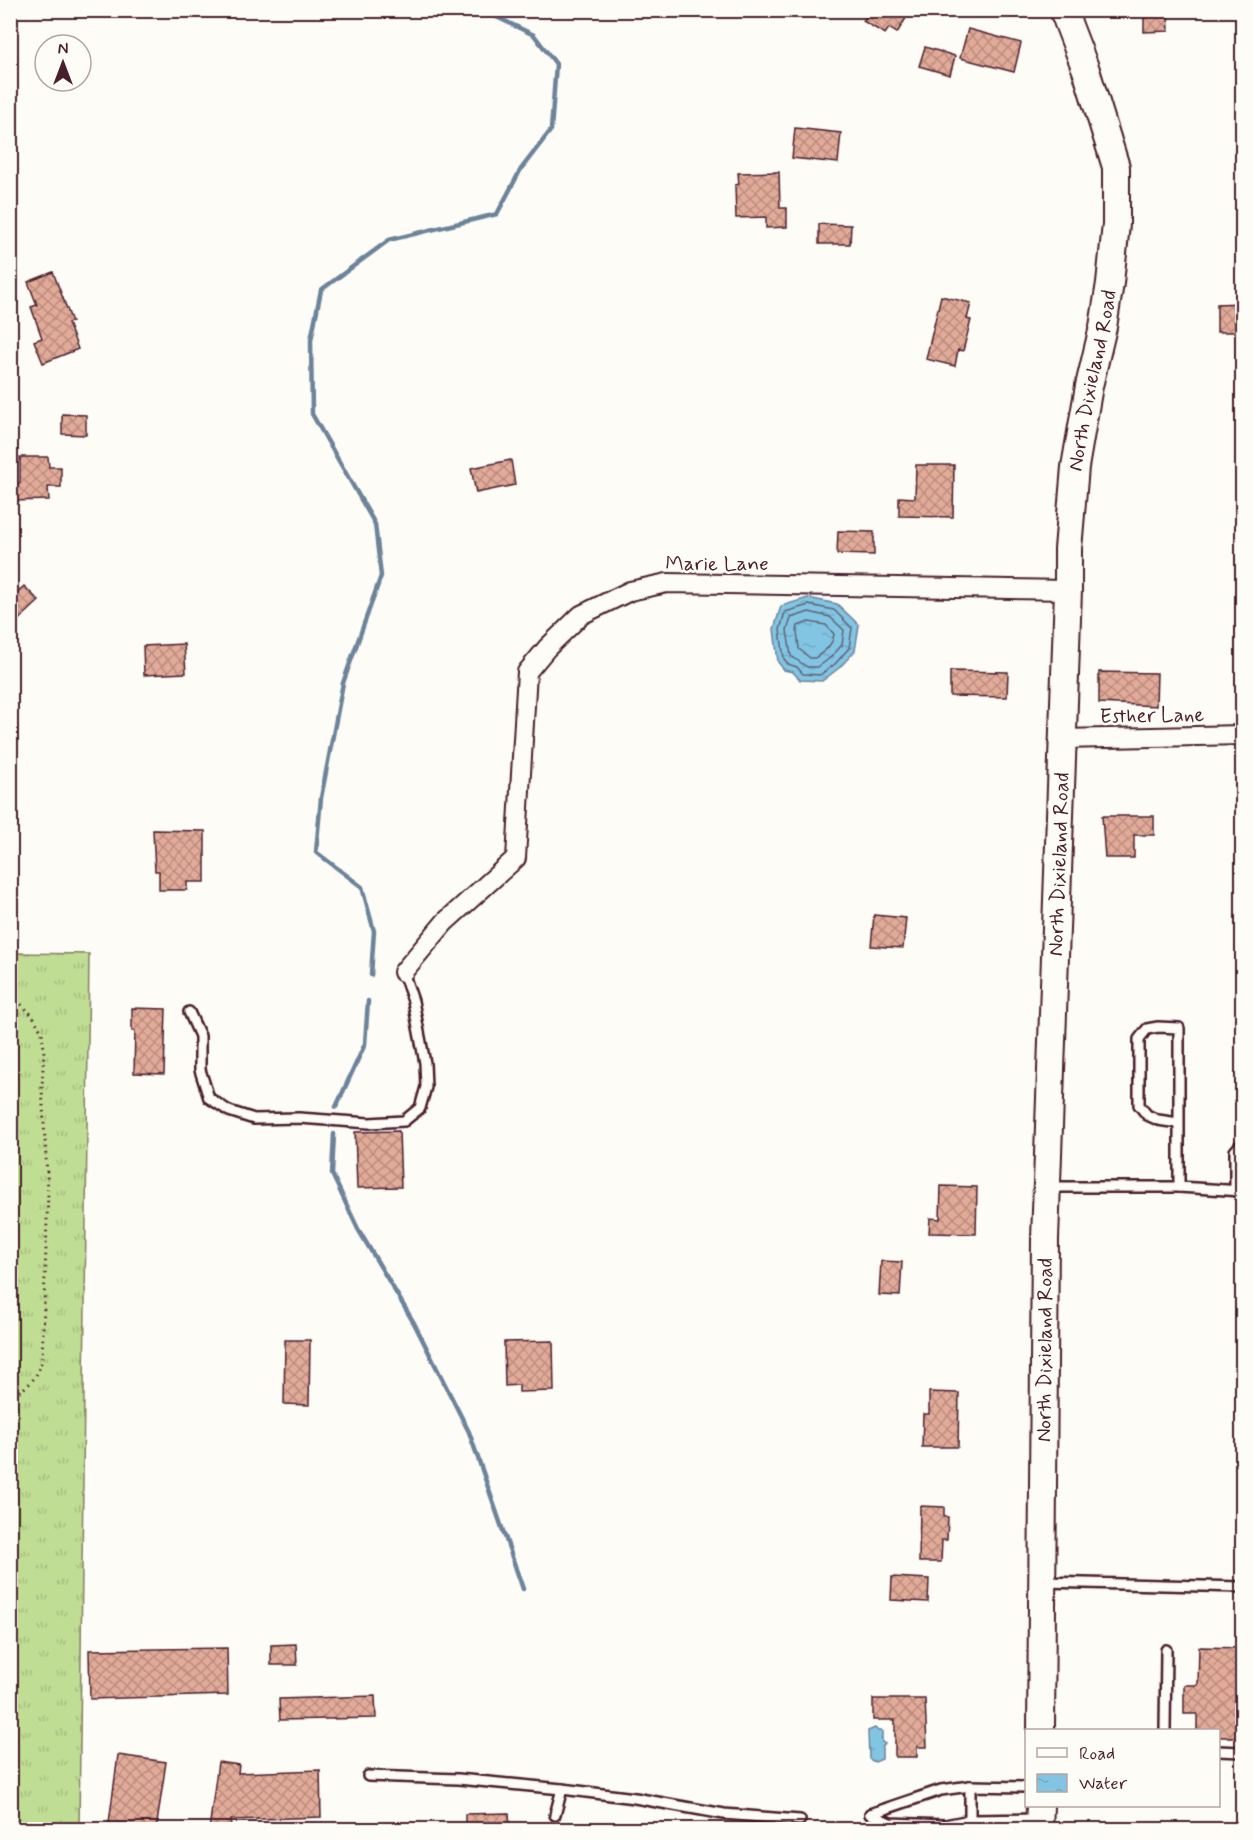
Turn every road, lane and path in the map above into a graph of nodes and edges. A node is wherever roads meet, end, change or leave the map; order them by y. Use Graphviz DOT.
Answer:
graph roads {
  1 [pos="1063,10"];
  2 [pos="1068,590"];
  3 [pos="1242,735"];
  4 [pos="1062,739"];
  5 [pos="403,972"];
  6 [pos="10,1000"];
  7 [pos="189,1012"];
  8 [pos="1178,1123"];
  9 [pos="1242,1143"];
  10 [pos="1047,1187"];
  11 [pos="1179,1187"];
  12 [pos="1239,1191"];
  13 [pos="10,1396"];
  14 [pos="1044,1582"];
  15 [pos="1242,1587"];
  16 [pos="1166,1650"];
  17 [pos="1041,1729"];
  18 [pos="1165,1729"];
  19 [pos="1220,1751"];
  20 [pos="1242,1752"];
  21 [pos="368,1776"];
  22 [pos="970,1786"];
  23 [pos="1025,1787"];
  24 [pos="562,1789"];
  25 [pos="555,1815"];
  26 [pos="1039,1818"];
  27 [pos="800,1820"];
  28 [pos="970,1821"];
  29 [pos="985,1825"];
  1 -- 2 [label="street, North Dixieland Road"];
  2 -- 4 [label="street, North Dixieland Road"];
  2 -- 5 [label="street, Marie Lane"];
  3 -- 4 [label="street, Esther Lane"];
  4 -- 10 [label="street, North Dixieland Road"];
  5 -- 7 [label="lane"];
  6 -- 13 [label="path"];
  8 -- 8 [label="lane"];
  8 -- 11 [label="lane"];
  9 -- 12 [label="lane"];
  10 -- 11 [label="lane"];
  10 -- 14 [label="street, North Dixieland Road"];
  11 -- 12 [label="lane"];
  14 -- 15 [label="lane"];
  14 -- 17 [label="street, North Dixieland Road"];
  16 -- 18 [label="lane"];
  19 -- 20 [label="lane"];
  21 -- 24 [label="lane"];
  22 -- 23 [label="lane"];
  22 -- 28 [label="lane"];
  22 -- 28 [label="lane"];
  24 -- 25 [label="lane"];
  24 -- 27 [label="lane"];
  26 -- 29 [label="lane"];
  28 -- 29 [label="lane"];
}
